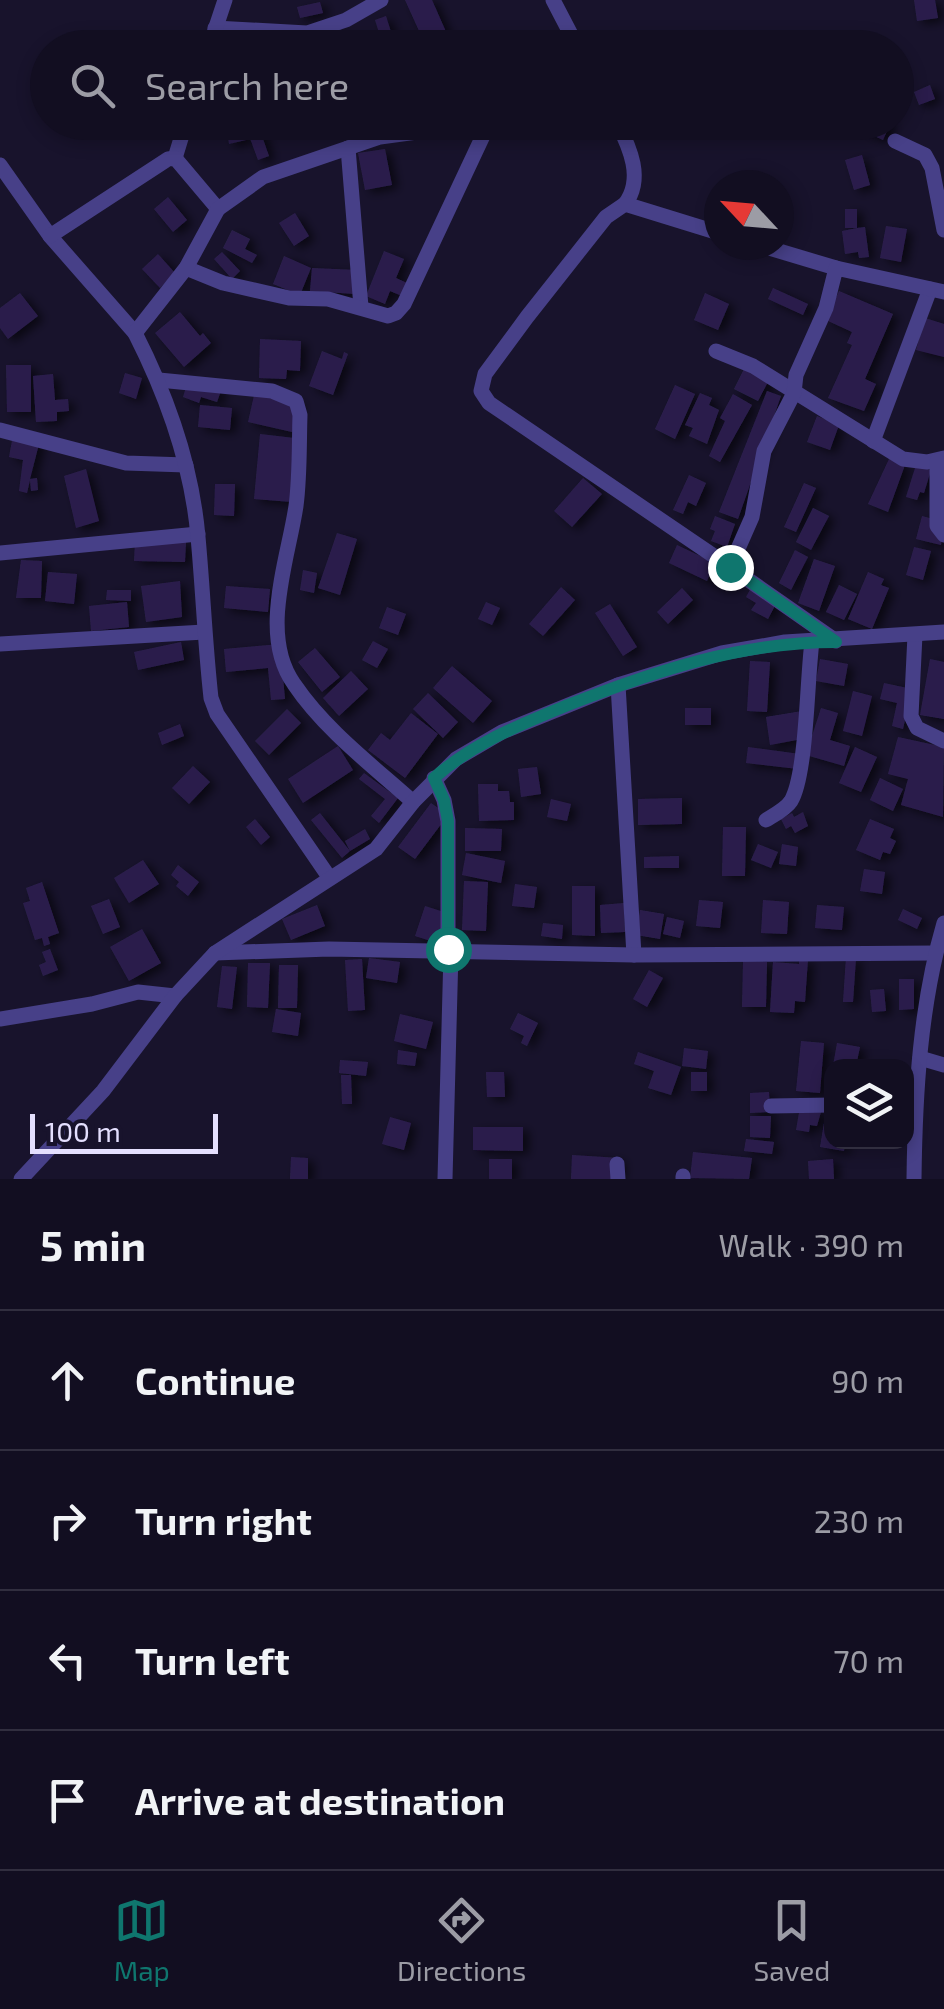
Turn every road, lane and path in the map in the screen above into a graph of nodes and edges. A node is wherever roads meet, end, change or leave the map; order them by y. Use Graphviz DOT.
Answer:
graph roads {
  1 [pos="225,0"];
  2 [pos="380,0"];
  3 [pos="553,0"];
  4 [pos="216,28"];
  5 [pos="252,30"];
  6 [pos="316,30"];
  7 [pos="569,30"];
  8 [pos="180,140"];
  9 [pos="371,140"];
  10 [pos="482,140"];
  11 [pos="623,140"];
  12 [pos="895,141"];
  13 [pos="348,148"];
  14 [pos="175,158"];
  15 [pos="2,171"];
  16 [pos="625,204"];
  17 [pos="218,209"];
  18 [pos="704,228"];
  19 [pos="944,230"];
  20 [pos="50,236"];
  21 [pos="794,255"];
  22 [pos="186,268"];
  23 [pos="836,268"];
  24 [pos="937,290"];
  25 [pos="362,307"];
  26 [pos="135,333"];
  27 [pos="716,351"];
  28 [pos="159,380"];
  29 [pos="794,392"];
  30 [pos="0,430"];
  31 [pos="873,440"];
  32 [pos="941,460"];
  33 [pos="186,465"];
  34 [pos="198,534"];
  35 [pos="944,535"];
  36 [pos="0,552"];
  37 [pos="730,567"];
  38 [pos="204,632"];
  39 [pos="944,632"];
  40 [pos="916,635"];
  41 [pos="812,642"];
  42 [pos="836,642"];
  43 [pos="0,644"];
  44 [pos="618,686"];
  45 [pos="944,741"];
  46 [pos="434,778"];
  47 [pos="413,802"];
  48 [pos="766,820"];
  49 [pos="329,877"];
  50 [pos="944,924"];
  51 [pos="449,950"];
  52 [pos="215,953"];
  53 [pos="935,953"];
  54 [pos="634,956"];
  55 [pos="175,996"];
  56 [pos="0,1019"];
  57 [pos="920,1058"];
  58 [pos="944,1064"];
  59 [pos="914,1088"];
  60 [pos="824,1105"];
  61 [pos="771,1106"];
  62 [pos="913,1149"];
  63 [pos="21,1179"];
  64 [pos="445,1179"];
  65 [pos="914,1179"];
  1 -- 4 [label="street"];
  2 -- 6 [label="street"];
  3 -- 7 [label="street"];
  4 -- 5 [label="street"];
  8 -- 14 [label="street"];
  9 -- 13 [label="street"];
  10 -- 25 [label="street"];
  11 -- 16 [label="street"];
  12 -- 19 [label="street"];
  13 -- 17 [label="street"];
  13 -- 25 [label="street"];
  14 -- 17 [label="street"];
  14 -- 20 [label="street"];
  15 -- 20 [label="street"];
  16 -- 18 [label="street"];
  16 -- 37 [label="street"];
  17 -- 22 [label="street"];
  20 -- 26 [label="street"];
  21 -- 23 [label="street"];
  22 -- 25 [label="street"];
  22 -- 26 [label="street"];
  23 -- 24 [label="street"];
  23 -- 29 [label="street"];
  24 -- 31 [label="street"];
  26 -- 28 [label="street"];
  27 -- 29 [label="street"];
  28 -- 33 [label="street"];
  28 -- 47 [label="street"];
  29 -- 31 [label="street"];
  29 -- 37 [label="street"];
  30 -- 33 [label="street"];
  31 -- 32 [label="street"];
  32 -- 35 [label="street"];
  33 -- 34 [label="street"];
  34 -- 36 [label="street"];
  34 -- 38 [label="street"];
  37 -- 42 [label="street"];
  38 -- 43 [label="street"];
  38 -- 49 [label="street"];
  39 -- 40 [label="street"];
  40 -- 42 [label="street"];
  40 -- 45 [label="street"];
  41 -- 42 [label="street"];
  41 -- 44 [label="street"];
  41 -- 48 [label="street"];
  44 -- 46 [label="street"];
  44 -- 54 [label="street"];
  46 -- 47 [label="street"];
  46 -- 51 [label="street"];
  47 -- 49 [label="street"];
  49 -- 52 [label="street"];
  50 -- 53 [label="street"];
  51 -- 52 [label="street"];
  51 -- 54 [label="street"];
  51 -- 64 [label="street"];
  52 -- 55 [label="street"];
  53 -- 54 [label="street"];
  53 -- 57 [label="street"];
  55 -- 56 [label="street"];
  55 -- 63 [label="street"];
  57 -- 58 [label="street"];
  57 -- 59 [label="street"];
  60 -- 61 [label="street"];
  62 -- 65 [label="street"];
}
